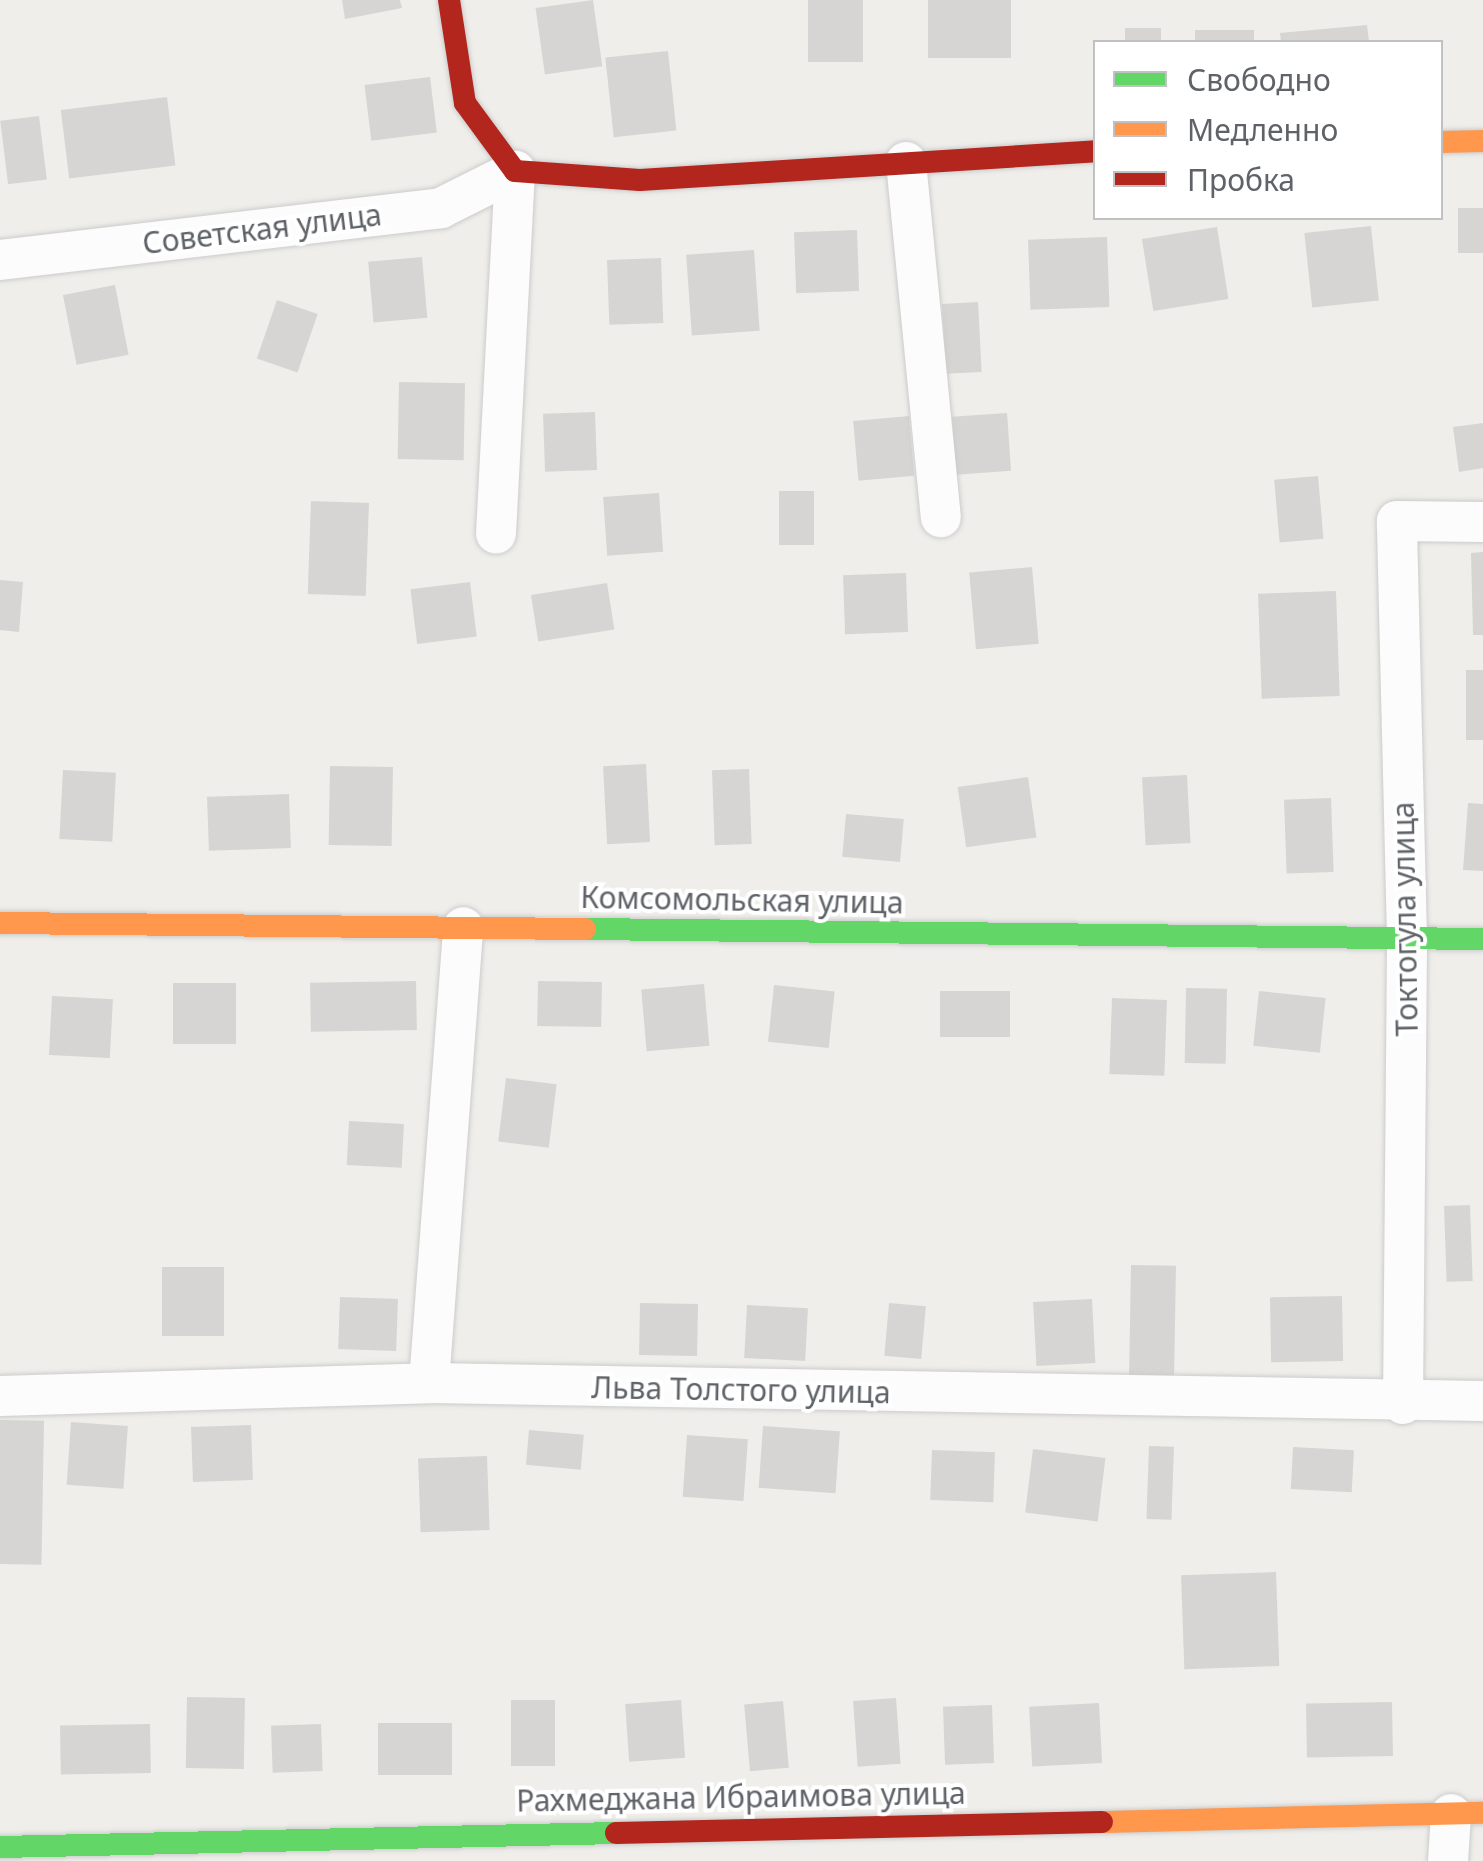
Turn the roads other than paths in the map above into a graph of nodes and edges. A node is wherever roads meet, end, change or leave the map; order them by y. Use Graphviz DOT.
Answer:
graph roads {
  1 [pos="449,0"];
  2 [pos="1483,141"];
  3 [pos="1443,142"];
  4 [pos="1093,151"];
  5 [pos="906,162"];
  6 [pos="515,171"];
  7 [pos="0,260"];
  8 [pos="941,517"];
  9 [pos="1483,522"];
  10 [pos="496,534"];
  11 [pos="0,923"];
  12 [pos="462,928"];
  13 [pos="1407,937"];
  14 [pos="1483,939"];
  15 [pos="429,1384"];
  16 [pos="0,1396"];
  17 [pos="1483,1401"];
  18 [pos="1403,1404"];
  19 [pos="1467,1814"];
  20 [pos="791,1844"];
  21 [pos="0,1846"];
  22 [pos="322,1847"];
  23 [pos="1448,1861"];
  1 -- 6 [label="street"];
  2 -- 3 [label="street"];
  4 -- 5 [label="street"];
  5 -- 6 [label="street"];
  5 -- 8 [label="street"];
  6 -- 7 [label="street, Советская улица"];
  6 -- 10 [label="street"];
  9 -- 13 [label="street, Токтогула улица"];
  11 -- 12 [label="street, Комсомольская улица"];
  12 -- 13 [label="street, Комсомольская улица"];
  12 -- 15 [label="street"];
  13 -- 14 [label="street, Комсомольская улица"];
  13 -- 18 [label="street, Токтогула улица"];
  15 -- 16 [label="street, Льва Толстого улица"];
  15 -- 18 [label="street, Льва Толстого улица"];
  17 -- 18 [label="street, Льва Толстого улица"];
  19 -- 20 [label="street, Рахмеджана Ибраимова улица"];
  19 -- 23 [label="street"];
  20 -- 22 [label="street, Рахмеджана Ибраимова улица"];
  21 -- 22 [label="street, Рахмеджана Ибраимова улица"];
}
